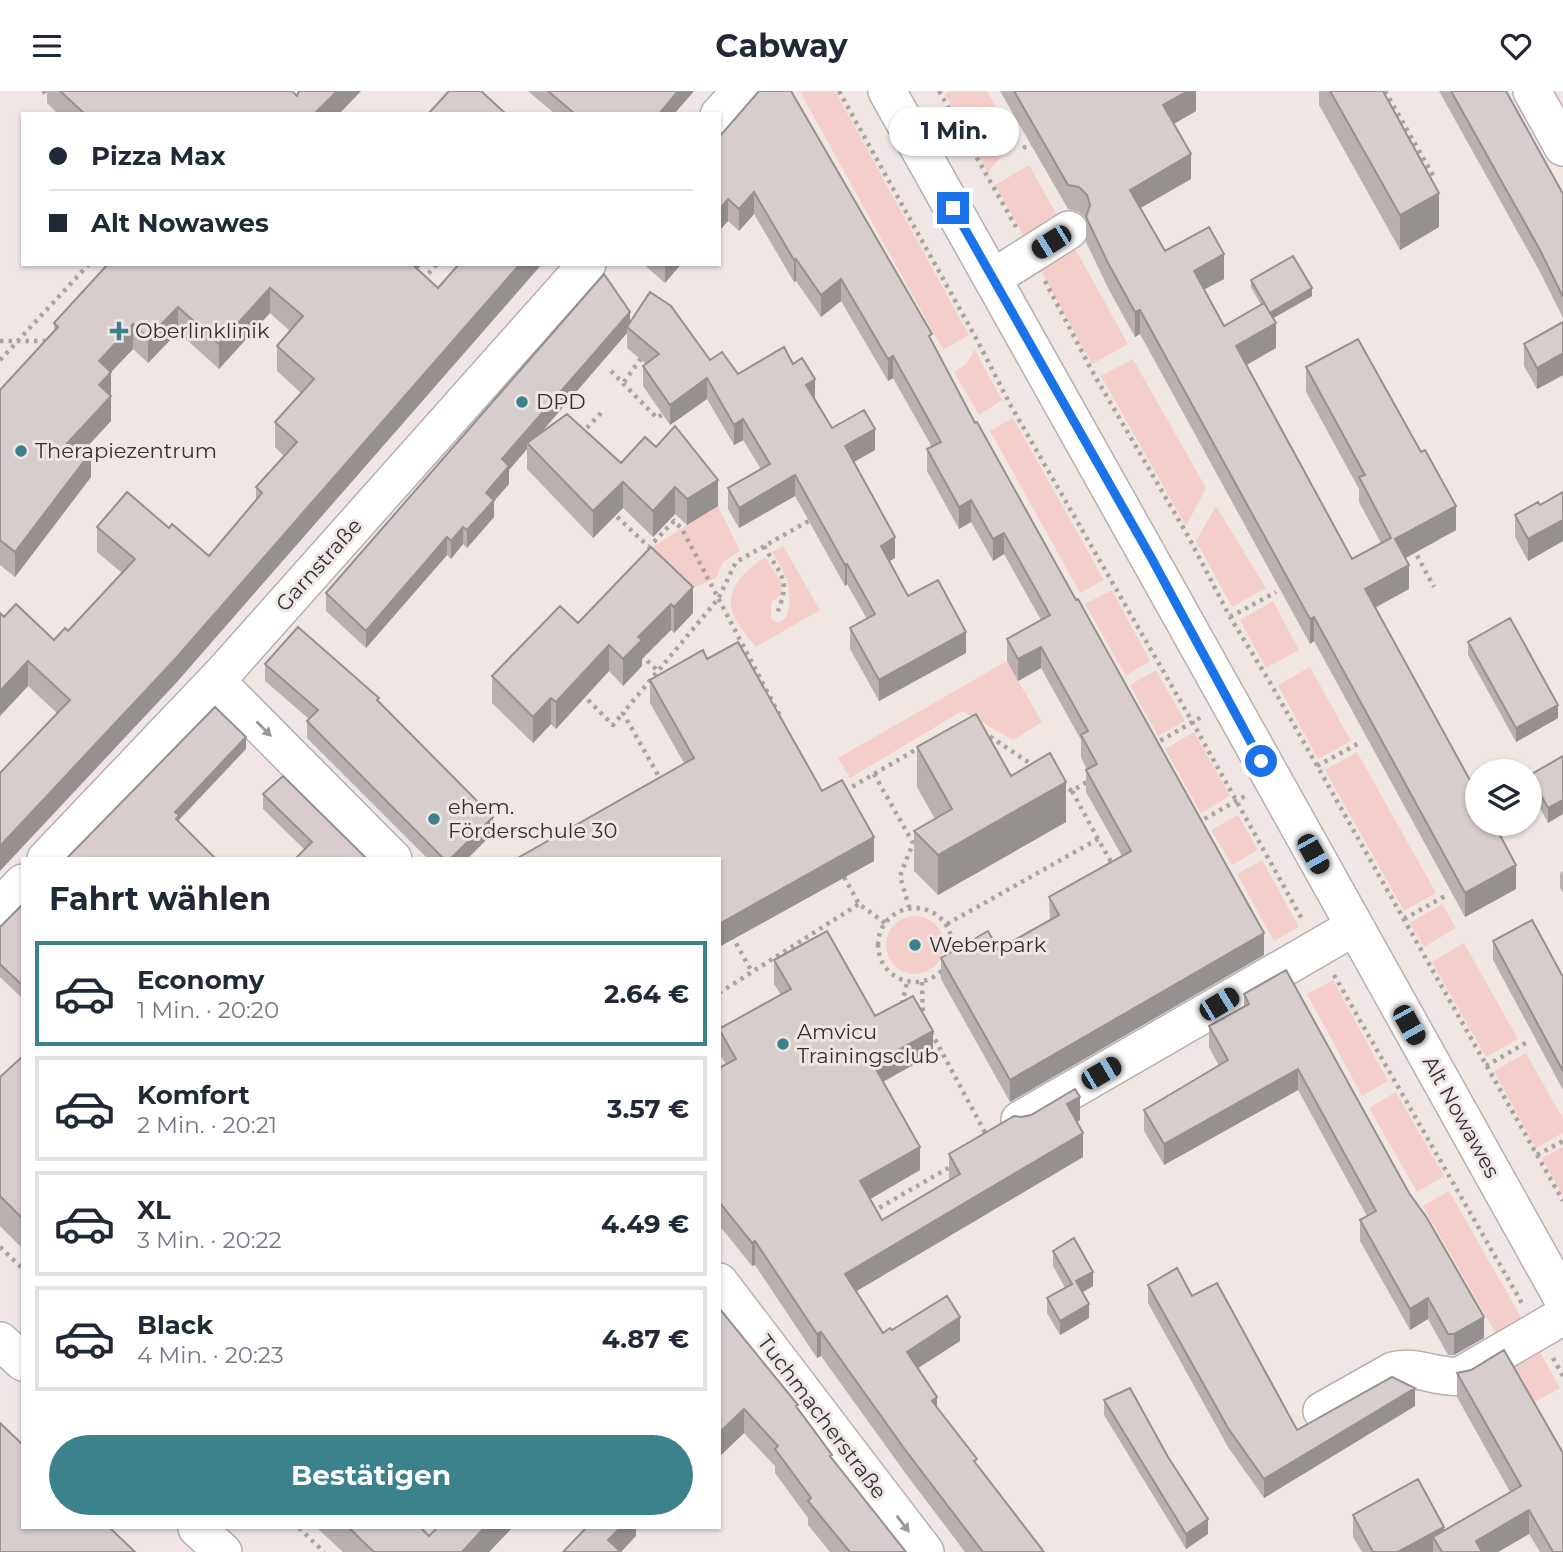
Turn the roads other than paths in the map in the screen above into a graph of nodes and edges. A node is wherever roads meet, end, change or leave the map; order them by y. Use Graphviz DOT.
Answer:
graph roads {
  1 [pos="741,91"];
  2 [pos="887,91"];
  3 [pos="1532,91"];
  4 [pos="721,113"];
  5 [pos="1563,147"];
  6 [pos="1069,230"];
  7 [pos="585,266"];
  8 [pos="993,278"];
  9 [pos="216,681"];
  10 [pos="48,857"];
  11 [pos="391,857"];
  12 [pos="21,885"];
  13 [pos="0,907"];
  14 [pos="1354,927"];
  15 [pos="1020,1120"];
  16 [pos="721,1285"];
  17 [pos="1563,1299"];
  18 [pos="1550,1323"];
  19 [pos="0,1341"];
  20 [pos="21,1360"];
  21 [pos="1322,1411"];
  22 [pos="198,1529"];
  23 [pos="223,1552"];
  24 [pos="925,1552"];
  1 -- 4 [label="street"];
  2 -- 8 [label="street, Alt Nowawes"];
  3 -- 5 [label="street"];
  6 -- 8 [label="street"];
  7 -- 9 [label="street, Garnstraße"];
  8 -- 14 [label="street, Alt Nowawes"];
  9 -- 10 [label="street, Garnstraße"];
  9 -- 11 [label="street, one-way"];
  12 -- 13 [label="street"];
  14 -- 15 [label="street"];
  14 -- 17 [label="street, Alt Nowawes"];
  16 -- 24 [label="street, Tuchmacherstraße, one-way"];
  18 -- 21 [label="street"];
  19 -- 20 [label="street"];
  22 -- 23 [label="street"];
}
